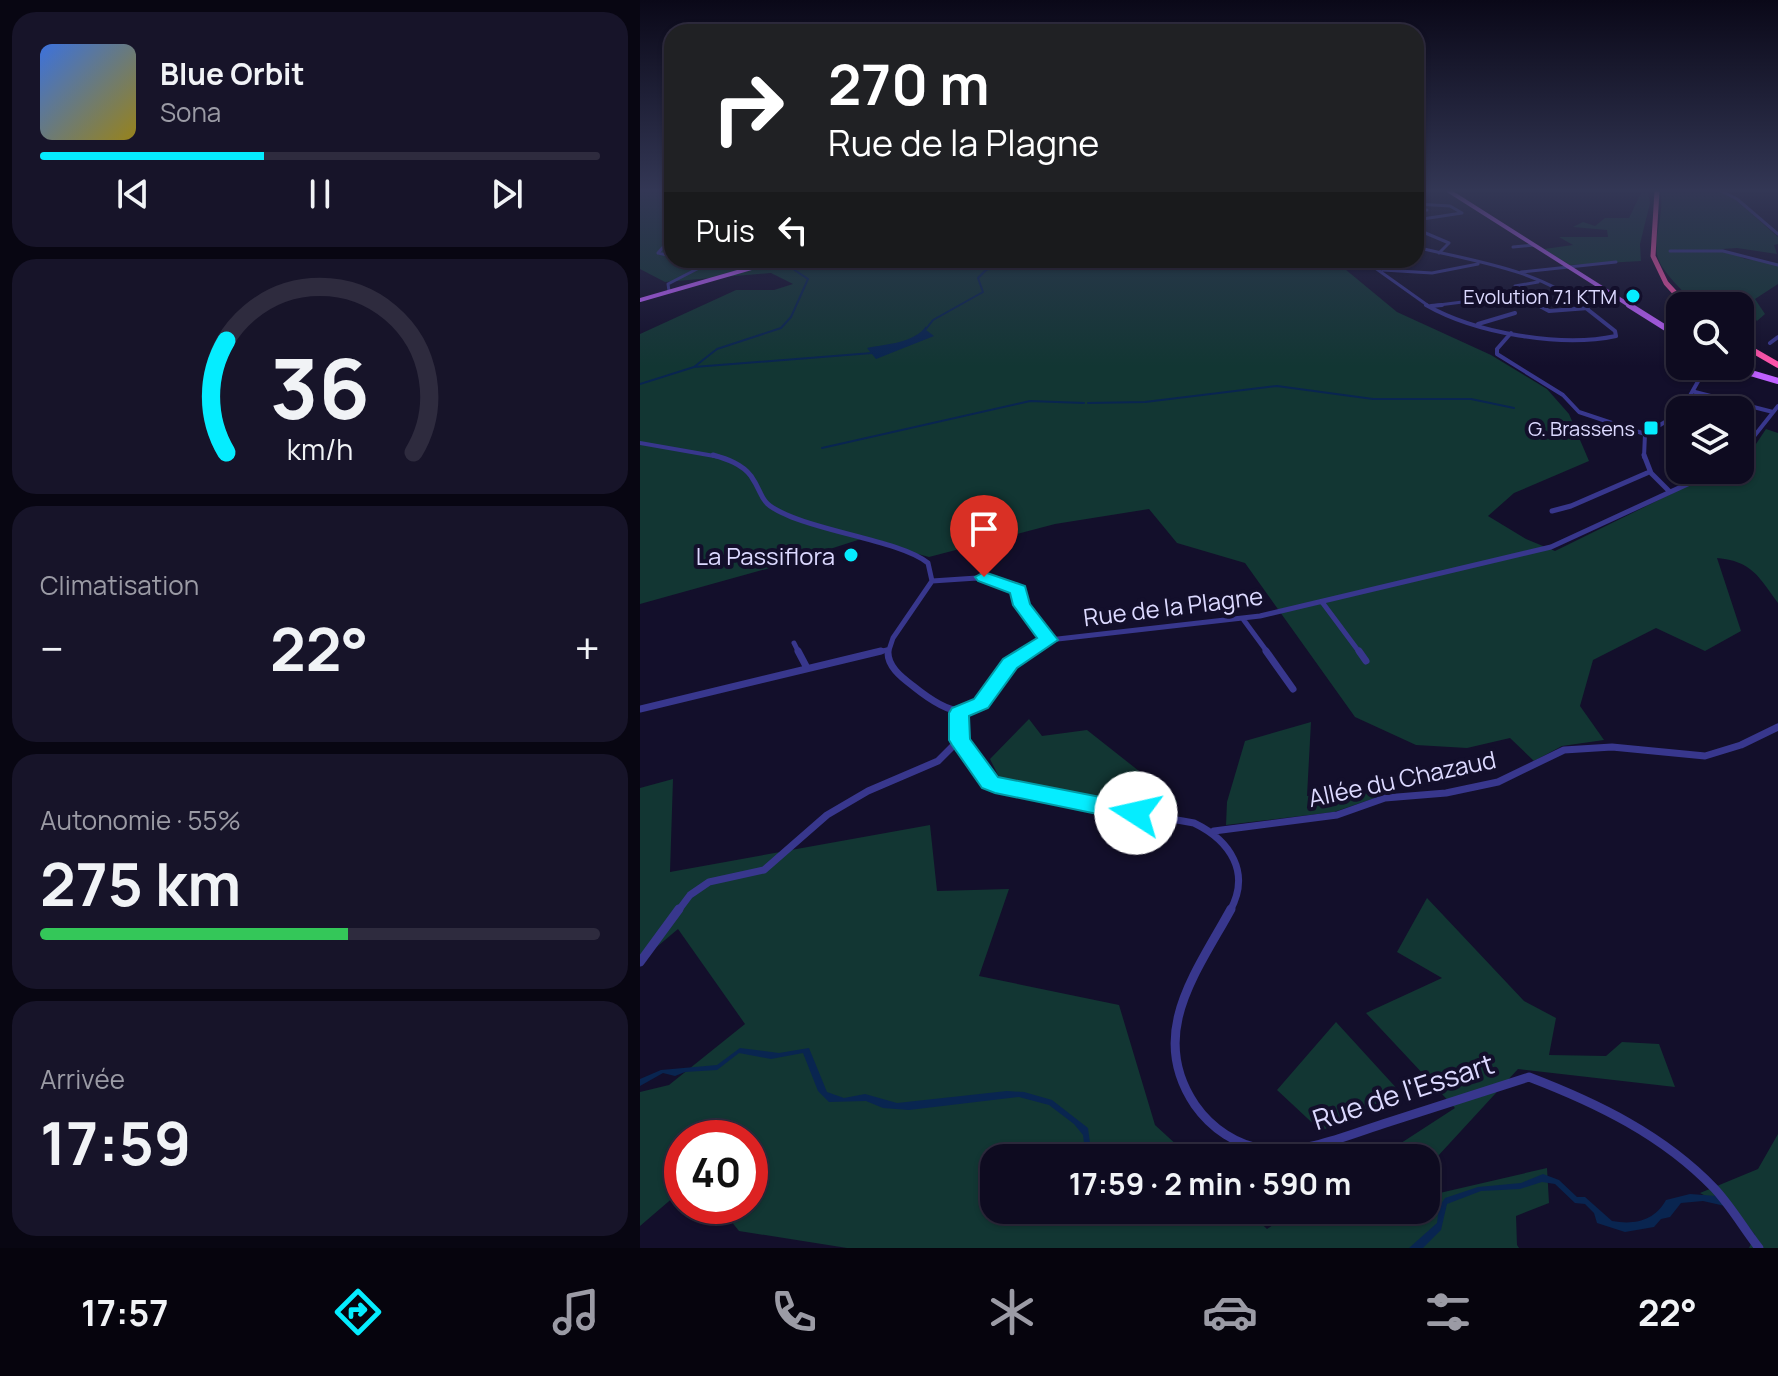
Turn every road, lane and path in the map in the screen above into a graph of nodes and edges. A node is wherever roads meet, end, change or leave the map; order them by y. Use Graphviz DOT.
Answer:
graph roads {
  1 [pos="1425,249"];
  2 [pos="1443,249"];
  3 [pos="1541,249"];
  4 [pos="1653,249"];
  5 [pos="1670,251"];
  6 [pos="1439,253"];
  7 [pos="1616,262"];
  8 [pos="1482,263"];
  9 [pos="1778,265"];
  10 [pos="1568,266"];
  11 [pos="697,268"];
  12 [pos="745,268"];
  13 [pos="1379,268"];
  14 [pos="1383,270"];
  15 [pos="1521,272"];
  16 [pos="1538,282"];
  17 [pos="1515,286"];
  18 [pos="1605,289"];
  19 [pos="669,291"];
  20 [pos="1674,292"];
  21 [pos="1566,294"];
  22 [pos="1494,298"];
  23 [pos="640,300"];
  24 [pos="1537,304"];
  25 [pos="1431,306"];
  26 [pos="1588,308"];
  27 [pos="1515,313"];
  28 [pos="1478,324"];
  29 [pos="1666,328"];
  30 [pos="1511,333"];
  31 [pos="1778,337"];
  32 [pos="1770,343"];
  33 [pos="1754,353"];
  34 [pos="1778,366"];
  35 [pos="1754,374"];
  36 [pos="1700,380"];
  37 [pos="1778,381"];
  38 [pos="1695,392"];
  39 [pos="1692,396"];
  40 [pos="1778,406"];
  41 [pos="1773,412"];
  42 [pos="1666,421"];
  43 [pos="1645,434"];
  44 [pos="1754,436"];
  45 [pos="640,443"];
  46 [pos="1647,473"];
  47 [pos="1687,484"];
  48 [pos="1670,492"];
  49 [pos="1552,511"];
  50 [pos="932,581"];
  51 [pos="1322,602"];
  52 [pos="1243,619"];
  53 [pos="1049,640"];
  54 [pos="794,643"];
  55 [pos="887,650"];
  56 [pos="1366,661"];
  57 [pos="807,668"];
  58 [pos="1293,689"];
  59 [pos="640,709"];
  60 [pos="959,713"];
  61 [pos="1778,727"];
  62 [pos="959,740"];
  63 [pos="1214,831"];
  64 [pos="640,962"];
  65 [pos="1759,1248"];
  1 -- 6 [label="street"];
  2 -- 6 [label="street"];
  3 -- 10 [label="main road"];
  4 -- 20 [label="highway"];
  5 -- 9 [label="street"];
  6 -- 8 [label="street"];
  7 -- 10 [label="street"];
  8 -- 14 [label="street"];
  8 -- 15 [label="street"];
  10 -- 15 [label="street"];
  10 -- 18 [label="main road"];
  11 -- 19 [label="street"];
  12 -- 19 [label="main road"];
  13 -- 14 [label="street"];
  14 -- 25 [label="street"];
  15 -- 16 [label="street"];
  16 -- 17 [label="street"];
  16 -- 21 [label="street"];
  18 -- 21 [label="street"];
  18 -- 29 [label="main road"];
  19 -- 23 [label="main road"];
  21 -- 26 [label="street"];
  22 -- 25 [label="street"];
  24 -- 26 [label="street"];
  25 -- 28 [label="street"];
  26 -- 30 [label="street"];
  27 -- 28 [label="street"];
  28 -- 30 [label="street"];
  30 -- 43 [label="street"];
  31 -- 32 [label="street"];
  33 -- 34 [label="highway"];
  35 -- 37 [label="main road"];
  36 -- 38 [label="street"];
  38 -- 39 [label="street"];
  38 -- 41 [label="street"];
  40 -- 41 [label="street"];
  41 -- 44 [label="street"];
  42 -- 43 [label="street"];
  43 -- 46 [label="street"];
  45 -- 50 [label="street"];
  46 -- 48 [label="street"];
  46 -- 49 [label="street"];
  47 -- 48 [label="street, Rue de la Plagne"];
  48 -- 51 [label="street, Rue de la Plagne"];
  50 -- 53 [label="street"];
  50 -- 55 [label="street"];
  51 -- 52 [label="street, Rue de la Plagne"];
  51 -- 56 [label="street"];
  52 -- 53 [label="street, Rue de la Plagne"];
  52 -- 58 [label="street"];
  53 -- 60 [label="street, Rue de la Plagne"];
  54 -- 57 [label="street"];
  55 -- 57 [label="street"];
  55 -- 60 [label="street"];
  57 -- 59 [label="street"];
  60 -- 62 [label="street"];
  61 -- 63 [label="street, Allée du Chazaud"];
  62 -- 63 [label="street"];
  62 -- 64 [label="street"];
  63 -- 65 [label="street, Rue de l'Essart"];
}
